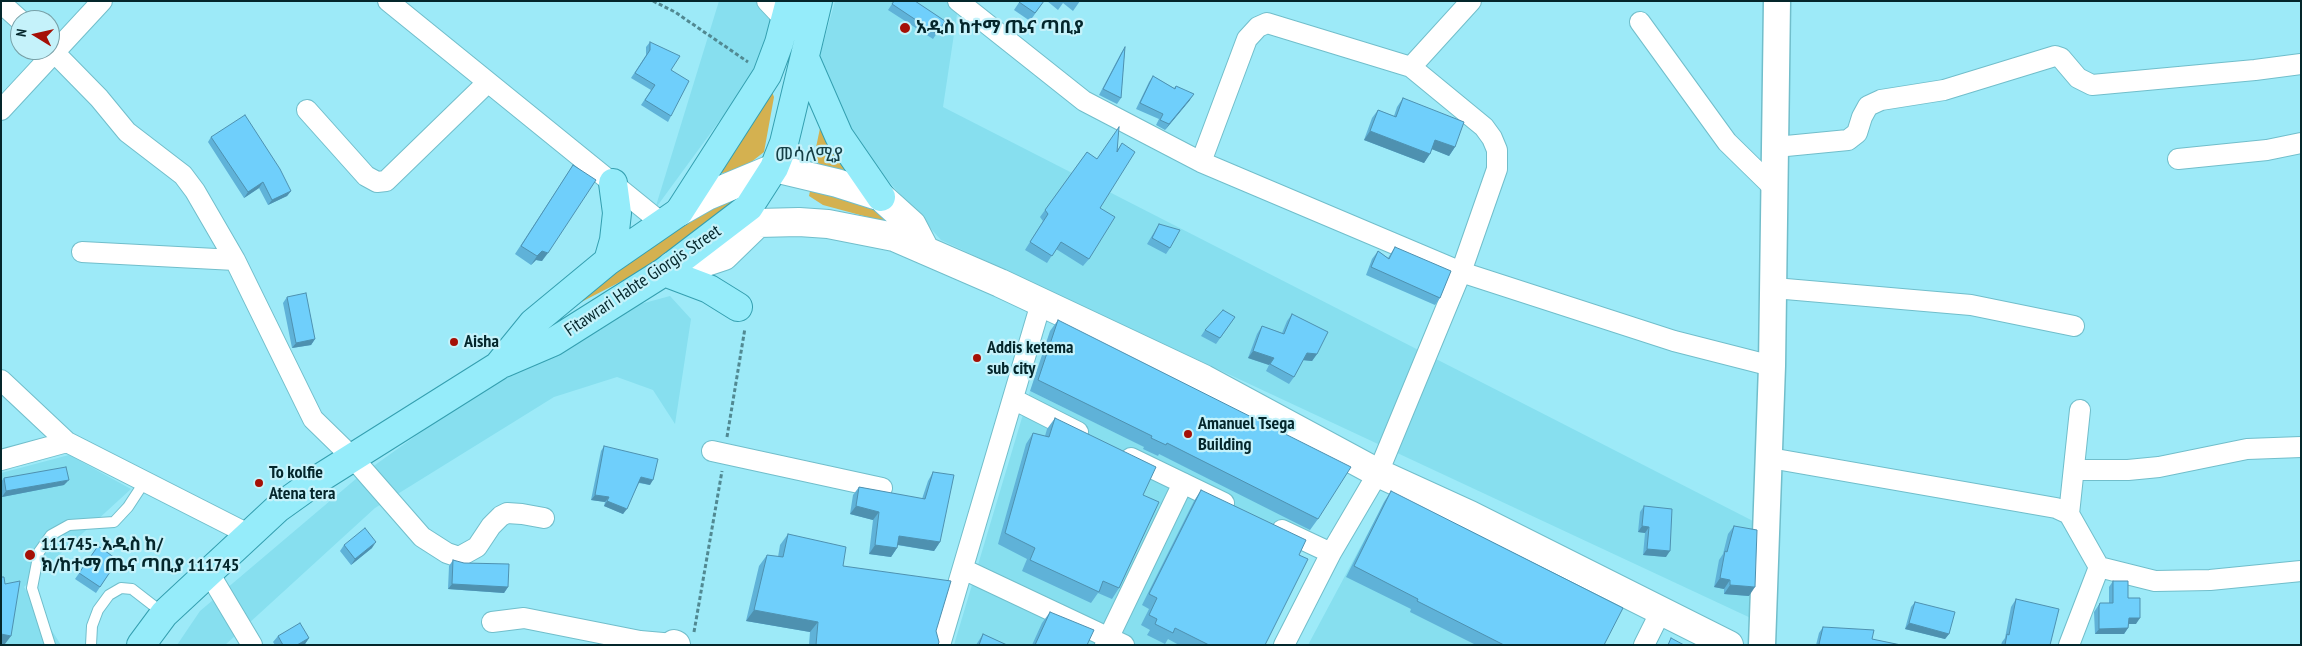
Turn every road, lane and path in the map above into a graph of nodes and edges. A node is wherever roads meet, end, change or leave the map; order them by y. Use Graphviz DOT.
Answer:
graph roads {
  1 [pos="102,1"];
  2 [pos="388,1"];
  3 [pos="653,1"];
  4 [pos="818,1"];
  5 [pos="958,1"];
  6 [pos="1471,1"];
  7 [pos="1777,1"];
  8 [pos="780,16"];
  9 [pos="1640,22"];
  10 [pos="60,42"];
  11 [pos="60,58"];
  12 [pos="805,58"];
  13 [pos="44,60"];
  14 [pos="2301,64"];
  15 [pos="1411,67"];
  16 [pos="767,75"];
  17 [pos="488,83"];
  18 [pos="1,110"];
  19 [pos="307,110"];
  20 [pos="2301,144"];
  21 [pos="1776,147"];
  22 [pos="2178,159"];
  23 [pos="1201,162"];
  24 [pos="774,168"];
  25 [pos="613,184"];
  26 [pos="1774,188"];
  27 [pos="881,197"];
  28 [pos="671,218"];
  29 [pos="926,250"];
  30 [pos="82,252"];
  31 [pos="235,260"];
  32 [pos="608,261"];
  33 [pos="668,269"];
  34 [pos="1461,272"];
  35 [pos="1774,288"];
  36 [pos="1041,303"];
  37 [pos="738,307"];
  38 [pos="2074,326"];
  39 [pos="498,366"];
  40 [pos="1772,366"];
  41 [pos="1,380"];
  42 [pos="1013,400"];
  43 [pos="2080,410"];
  44 [pos="1093,439"];
  45 [pos="67,442"];
  46 [pos="2301,447"];
  47 [pos="1111,448"];
  48 [pos="718,452"];
  49 [pos="353,458"];
  50 [pos="1770,458"];
  51 [pos="1,460"];
  52 [pos="2074,470"];
  53 [pos="1378,472"];
  54 [pos="145,482"];
  55 [pos="1183,483"];
  56 [pos="882,488"];
  57 [pos="2069,514"];
  58 [pos="544,518"];
  59 [pos="250,535"];
  60 [pos="1331,553"];
  61 [pos="2099,567"];
  62 [pos="963,569"];
  63 [pos="2301,571"];
  64 [pos="209,573"];
  65 [pos="1662,609"];
  66 [pos="164,614"];
  67 [pos="492,622"];
  68 [pos="681,641"];
  69 [pos="1112,642"];
  70 [pos="50,645"];
  71 [pos="91,645"];
  72 [pos="141,645"];
  73 [pos="252,645"];
  74 [pos="940,645"];
  75 [pos="1284,645"];
  76 [pos="1644,645"];
  77 [pos="1729,645"];
  78 [pos="1762,645"];
  79 [pos="2069,645"];
  1 -- 10 [label="street"];
  2 -- 17 [label="street"];
  3 -- 16 [label="path"];
  4 -- 12 [label="main road, Fitawrari Habte Giorgis Street"];
  5 -- 23 [label="street"];
  6 -- 15 [label="street"];
  7 -- 21 [label="street"];
  8 -- 16 [label="main road"];
  8 -- 24 [label="main road"];
  9 -- 26 [label="street"];
  11 -- 31 [label="street"];
  12 -- 24 [label="main road, Fitawrari Habte Giorgis Street"];
  12 -- 27 [label="main road"];
  13 -- 18 [label="street"];
  14 -- 21 [label="street"];
  15 -- 23 [label="street"];
  15 -- 34 [label="street"];
  16 -- 28 [label="main road"];
  17 -- 19 [label="street"];
  17 -- 25 [label="street"];
  20 -- 22 [label="street"];
  21 -- 26 [label="street"];
  23 -- 34 [label="street"];
  24 -- 27 [label="main road"];
  24 -- 28 [label="main road"];
  24 -- 33 [label="main road, Fitawrari Habte Giorgis Street"];
  25 -- 28 [label="street"];
  25 -- 32 [label="main road"];
  26 -- 35 [label="street"];
  27 -- 29 [label="main road"];
  28 -- 32 [label="main road"];
  29 -- 33 [label="main road"];
  29 -- 36 [label="main road"];
  30 -- 31 [label="street"];
  31 -- 49 [label="street"];
  32 -- 39 [label="main road"];
  33 -- 37 [label="main road"];
  33 -- 39 [label="main road, Fitawrari Habte Giorgis Street"];
  34 -- 40 [label="street"];
  34 -- 53 [label="street"];
  35 -- 38 [label="street"];
  35 -- 40 [label="street"];
  36 -- 42 [label="street"];
  36 -- 53 [label="main road"];
  37 -- 48 [label="path"];
  39 -- 49 [label="main road"];
  40 -- 50 [label="street"];
  41 -- 45 [label="street"];
  42 -- 44 [label="street"];
  42 -- 62 [label="street"];
  43 -- 52 [label="street"];
  45 -- 51 [label="street"];
  45 -- 54 [label="street"];
  46 -- 52 [label="street"];
  47 -- 55 [label="street"];
  48 -- 56 [label="street"];
  48 -- 68 [label="path"];
  49 -- 58 [label="street"];
  49 -- 59 [label="main road"];
  50 -- 57 [label="street"];
  50 -- 78 [label="street"];
  52 -- 57 [label="street"];
  53 -- 60 [label="street"];
  53 -- 65 [label="main road"];
  54 -- 59 [label="street"];
  54 -- 70 [label="lane"];
  55 -- 60 [label="street"];
  55 -- 69 [label="street"];
  57 -- 61 [label="street"];
  59 -- 64 [label="main road"];
  60 -- 75 [label="street"];
  61 -- 63 [label="street"];
  61 -- 79 [label="street"];
  62 -- 69 [label="street"];
  62 -- 74 [label="street"];
  64 -- 66 [label="main road"];
  64 -- 73 [label="street"];
  65 -- 76 [label="street"];
  65 -- 77 [label="main road"];
  66 -- 71 [label="lane"];
  66 -- 72 [label="main road"];
  67 -- 68 [label="street"];
}
